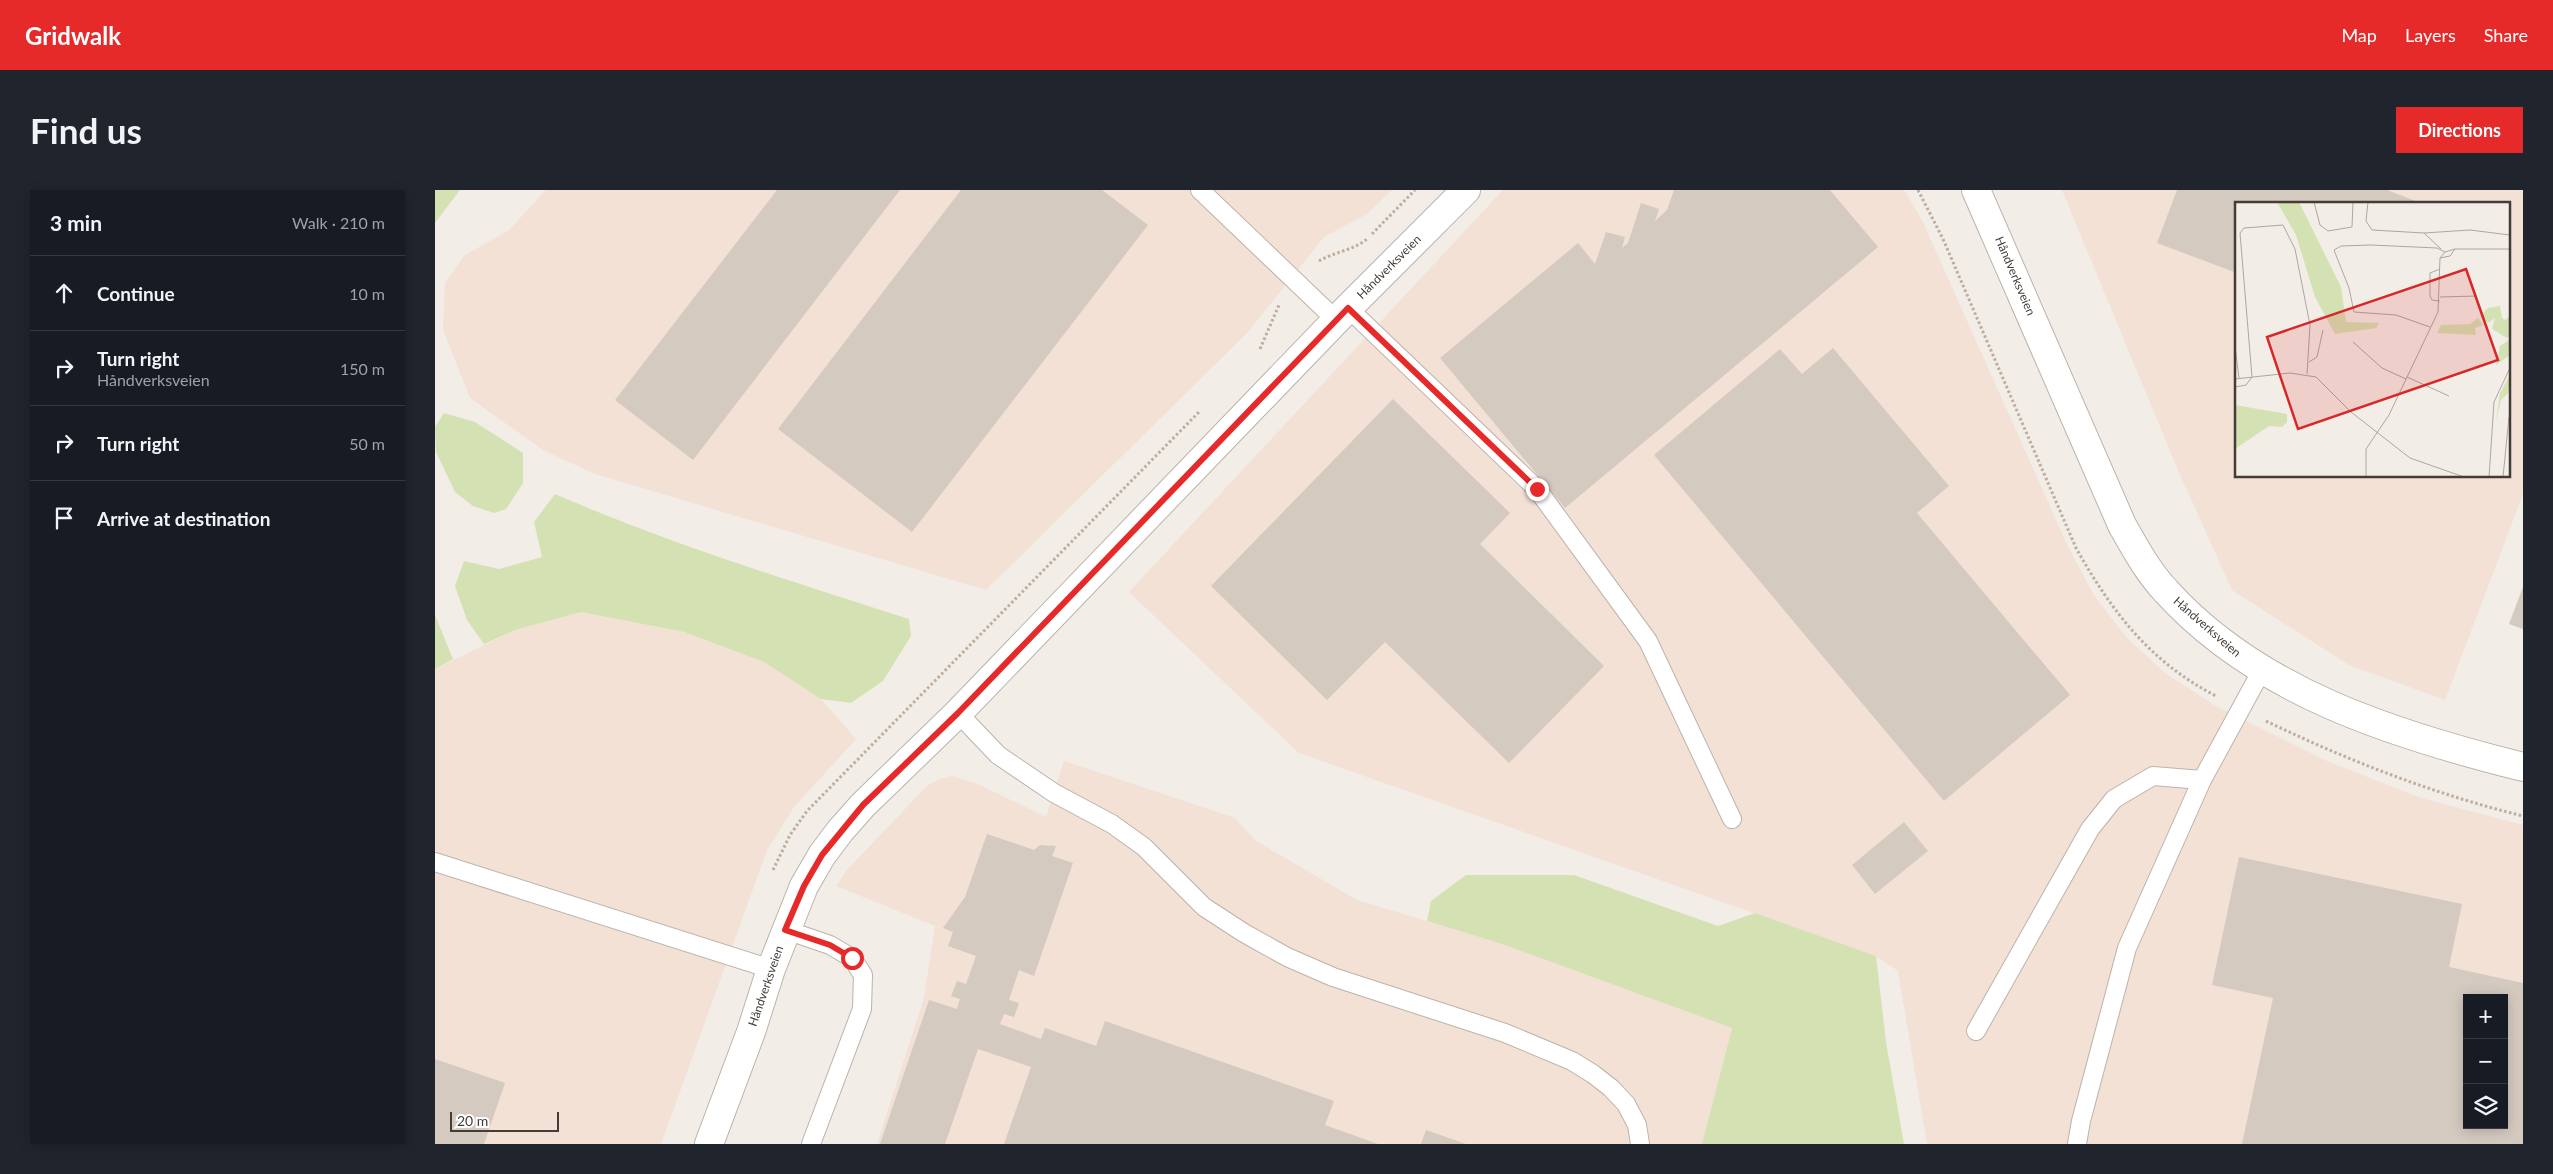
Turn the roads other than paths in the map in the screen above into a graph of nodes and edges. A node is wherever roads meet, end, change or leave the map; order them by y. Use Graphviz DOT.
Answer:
graph roads {
  1 [pos="1201,190"];
  2 [pos="1466,190"];
  3 [pos="1976,190"];
  4 [pos="1342,314"];
  5 [pos="2262,670"];
  6 [pos="958,713"];
  7 [pos="2523,767"];
  8 [pos="2202,780"];
  9 [pos="1733,819"];
  10 [pos="435,862"];
  11 [pos="785,930"];
  12 [pos="771,968"];
  13 [pos="1976,1030"];
  14 [pos="709,1144"];
  15 [pos="811,1144"];
  16 [pos="1640,1144"];
  17 [pos="2077,1144"];
  1 -- 4 [label="lane"];
  2 -- 4 [label="street, Håndverksveien"];
  3 -- 5 [label="street, Håndverksveien"];
  4 -- 6 [label="street, Håndverksveien"];
  4 -- 9 [label="lane"];
  5 -- 7 [label="street, Håndverksveien"];
  5 -- 8 [label="lane"];
  6 -- 11 [label="street, Håndverksveien"];
  6 -- 16 [label="lane"];
  8 -- 13 [label="lane"];
  8 -- 17 [label="lane"];
  10 -- 12 [label="lane"];
  11 -- 12 [label="street, Håndverksveien"];
  11 -- 15 [label="lane"];
  12 -- 14 [label="street, Håndverksveien"];
}
